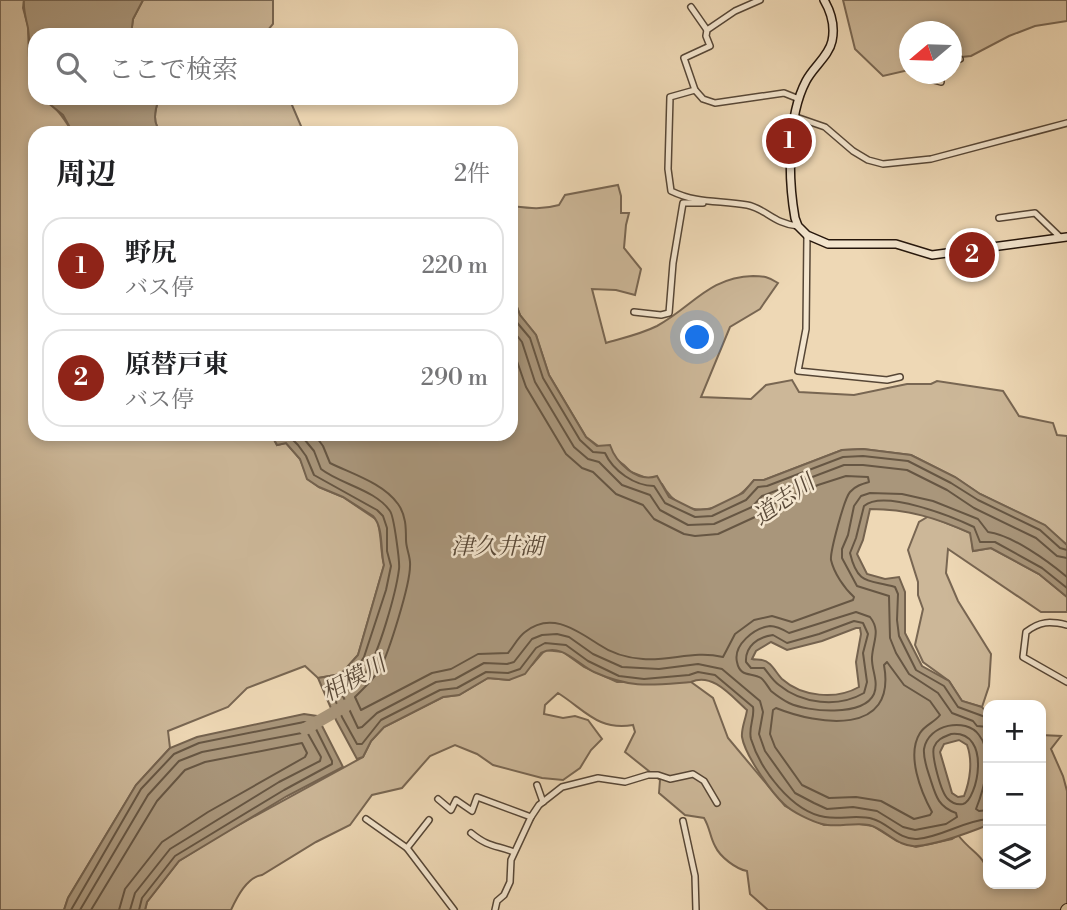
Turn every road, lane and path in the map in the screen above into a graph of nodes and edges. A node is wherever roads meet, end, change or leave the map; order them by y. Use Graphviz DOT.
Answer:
graph roads {
  1 [pos="760,0"];
  2 [pos="824,0"];
  3 [pos="691,7"];
  4 [pos="707,30"];
  5 [pos="695,90"];
  6 [pos="799,99"];
  7 [pos="796,117"];
  8 [pos="1067,124"];
  9 [pos="706,203"];
  10 [pos="999,218"];
  11 [pos="798,226"];
  12 [pos="807,235"];
  13 [pos="1064,237"];
  14 [pos="634,312"];
  15 [pos="900,377"];
  16 [pos="1067,625"];
  17 [pos="1067,682"];
  18 [pos="537,785"];
  19 [pos="438,800"];
  20 [pos="543,802"];
  21 [pos="717,803"];
  22 [pos="531,817"];
  23 [pos="366,818"];
  24 [pos="429,820"];
  25 [pos="683,821"];
  26 [pos="471,833"];
  27 [pos="407,848"];
  28 [pos="514,852"];
  29 [pos="454,910"];
  30 [pos="495,910"];
  31 [pos="696,910"];
  1 -- 4 [label="street"];
  2 -- 6 [label="street"];
  3 -- 4 [label="street"];
  4 -- 5 [label="street"];
  5 -- 6 [label="street"];
  5 -- 9 [label="street"];
  6 -- 7 [label="street"];
  7 -- 8 [label="street"];
  7 -- 11 [label="street"];
  9 -- 11 [label="street"];
  9 -- 14 [label="street"];
  10 -- 13 [label="street"];
  11 -- 12 [label="street"];
  12 -- 13 [label="street"];
  12 -- 15 [label="street"];
  16 -- 17 [label="street"];
  18 -- 20 [label="street"];
  19 -- 22 [label="street"];
  20 -- 21 [label="street"];
  20 -- 22 [label="street"];
  22 -- 28 [label="street"];
  23 -- 27 [label="street"];
  24 -- 27 [label="street"];
  25 -- 31 [label="street"];
  26 -- 28 [label="street"];
  27 -- 29 [label="street"];
  28 -- 30 [label="street"];
}
